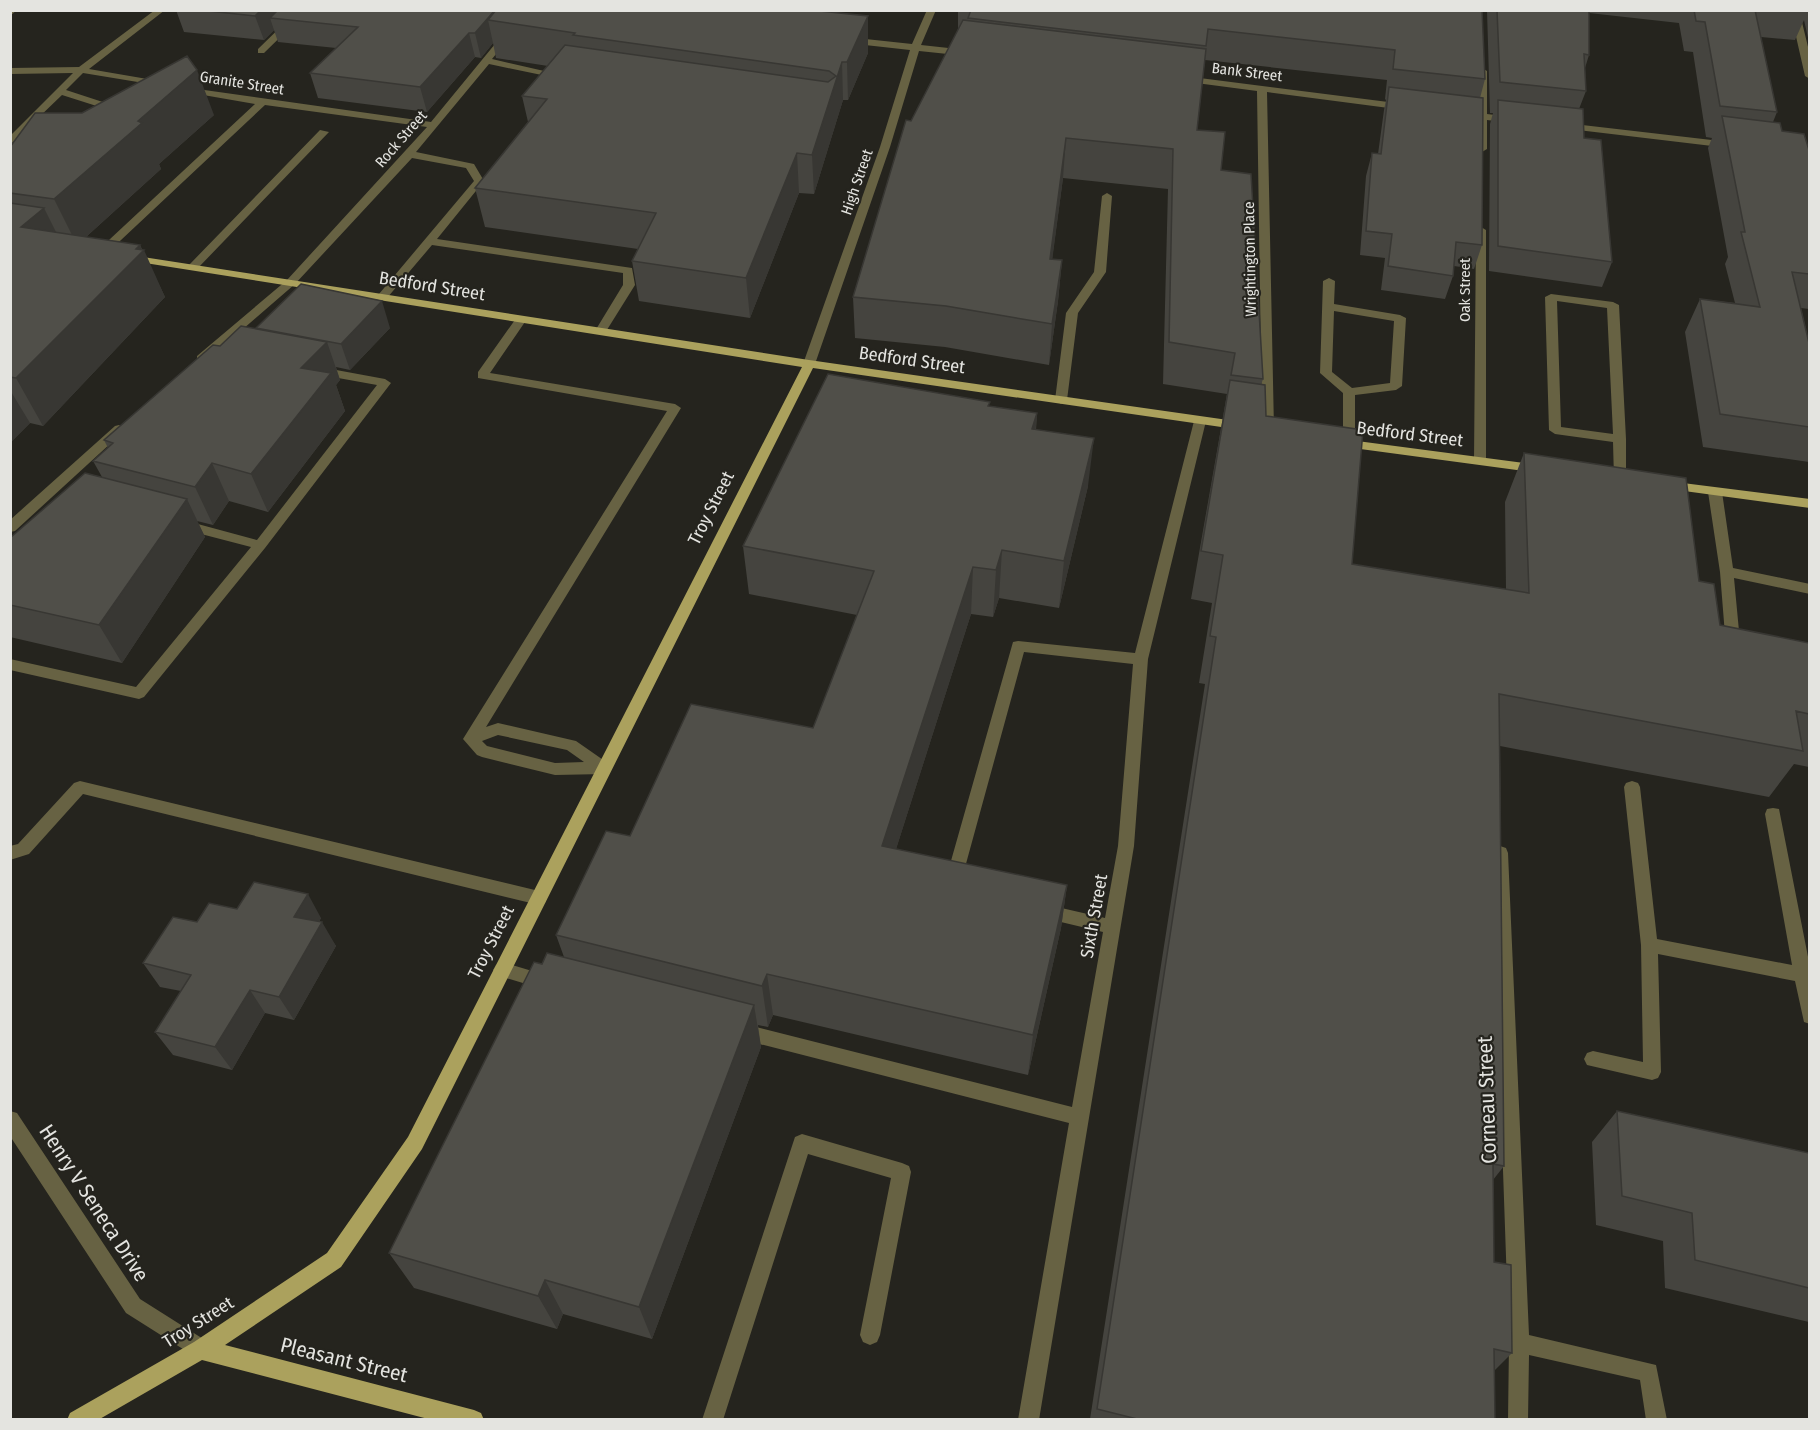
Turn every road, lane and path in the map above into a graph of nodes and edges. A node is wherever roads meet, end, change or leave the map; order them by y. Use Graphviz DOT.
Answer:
graph roads {
  1 [pos="160,10"];
  2 [pos="304,10"];
  3 [pos="528,10"];
  4 [pos="932,10"];
  5 [pos="1794,10"];
  6 [pos="840,39"];
  7 [pos="915,47"];
  8 [pos="261,51"];
  9 [pos="981,55"];
  10 [pos="1481,58"];
  11 [pos="487,61"];
  12 [pos="81,70"];
  13 [pos="10,71"];
  14 [pos="1809,76"];
  15 [pos="572,78"];
  16 [pos="1174,78"];
  17 [pos="1262,89"];
  18 [pos="58,91"];
  19 [pos="263,102"];
  20 [pos="1413,108"];
  21 [pos="1448,113"];
  22 [pos="106,116"];
  23 [pos="1483,117"];
  24 [pos="10,121"];
  25 [pos="1518,121"];
  26 [pos="28,122"];
  27 [pos="434,125"];
  28 [pos="1553,125"];
  29 [pos="324,132"];
  30 [pos="10,142"];
  31 [pos="1740,146"];
  32 [pos="409,154"];
  33 [pos="1482,165"];
  34 [pos="1107,196"];
  35 [pos="1481,212"];
  36 [pos="429,241"];
  37 [pos="95,253"];
  38 [pos="193,267"];
  39 [pos="1329,281"];
  40 [pos="291,282"];
  41 [pos="383,296"];
  42 [pos="1328,307"];
  43 [pos="521,319"];
  44 [pos="601,331"];
  45 [pos="211,350"];
  46 [pos="233,355"];
  47 [pos="809,364"];
  48 [pos="193,366"];
  49 [pos="303,367"];
  50 [pos="1349,392"];
  51 [pos="1061,400"];
  52 [pos="130,419"];
  53 [pos="1200,421"];
  54 [pos="1274,430"];
  55 [pos="1620,439"];
  56 [pos="1326,440"];
  57 [pos="1349,444"];
  58 [pos="1480,461"];
  59 [pos="1551,470"];
  60 [pos="1621,479"];
  61 [pos="1656,484"];
  62 [pos="1714,492"];
  63 [pos="1809,504"];
  64 [pos="167,521"];
  65 [pos="10,528"];
  66 [pos="260,545"];
  67 [pos="1727,572"];
  68 [pos="1809,588"];
  69 [pos="1754,639"];
  70 [pos="1141,659"];
  71 [pos="10,664"];
  72 [pos="471,739"];
  73 [pos="604,768"];
  74 [pos="1632,787"];
  75 [pos="1773,814"];
  76 [pos="1500,838"];
  77 [pos="10,853"];
  78 [pos="963,891"];
  79 [pos="539,898"];
  80 [pos="1032,908"];
  81 [pos="1112,927"];
  82 [pos="1649,945"];
  83 [pos="502,970"];
  84 [pos="1806,975"];
  85 [pos="562,986"];
  86 [pos="1809,1016"];
  87 [pos="723,1027"];
  88 [pos="1593,1059"];
  89 [pos="1079,1117"];
  90 [pos="10,1119"];
  91 [pos="870,1335"];
  92 [pos="1519,1343"];
  93 [pos="201,1349"];
  94 [pos="77,1419"];
  95 [pos="474,1419"];
  96 [pos="712,1419"];
  97 [pos="1028,1419"];
  98 [pos="1518,1419"];
  99 [pos="1656,1419"];
  1 -- 12 [label="street"];
  2 -- 8 [label="street"];
  3 -- 11 [label="street, Rock Street"];
  4 -- 7 [label="street, High Street"];
  5 -- 14 [label="street"];
  6 -- 7 [label="street"];
  7 -- 9 [label="street"];
  7 -- 47 [label="street, High Street"];
  10 -- 23 [label="street"];
  11 -- 15 [label="street"];
  11 -- 27 [label="street, Rock Street"];
  12 -- 13 [label="street, Granite Street"];
  12 -- 18 [label="street"];
  12 -- 19 [label="street, Granite Street"];
  16 -- 17 [label="street, Bank Street"];
  17 -- 20 [label="street, Bank Street"];
  17 -- 54 [label="street, Wrightington Place"];
  18 -- 22 [label="street"];
  18 -- 26 [label="street"];
  19 -- 27 [label="street, Granite Street"];
  19 -- 37 [label="street"];
  21 -- 23 [label="street"];
  23 -- 25 [label="street"];
  23 -- 33 [label="street"];
  24 -- 26 [label="street"];
  26 -- 30 [label="street"];
  27 -- 32 [label="street, Rock Street"];
  28 -- 31 [label="street"];
  29 -- 38 [label="street"];
  32 -- 36 [label="street"];
  32 -- 40 [label="street, Rock Street"];
  34 -- 51 [label="street"];
  35 -- 58 [label="street, Oak Street"];
  36 -- 41 [label="street"];
  36 -- 44 [label="street"];
  37 -- 38 [label="main road, Bedford Street"];
  38 -- 40 [label="main road, Bedford Street"];
  39 -- 42 [label="street"];
  40 -- 41 [label="main road, Bedford Street"];
  40 -- 45 [label="street, Rock Street"];
  41 -- 43 [label="main road, Bedford Street"];
  42 -- 50 [label="street"];
  42 -- 50 [label="street"];
  43 -- 44 [label="main road, Bedford Street"];
  43 -- 72 [label="street"];
  44 -- 47 [label="main road, Bedford Street"];
  45 -- 46 [label="street"];
  45 -- 48 [label="street, Rock Street"];
  47 -- 51 [label="main road, Bedford Street"];
  47 -- 73 [label="main road, Troy Street"];
  49 -- 66 [label="street"];
  50 -- 57 [label="street"];
  51 -- 53 [label="main road, Bedford Street"];
  52 -- 65 [label="street"];
  53 -- 54 [label="main road, Bedford Street"];
  53 -- 70 [label="street, Sixth Street"];
  55 -- 55 [label="street"];
  55 -- 60 [label="street"];
  56 -- 57 [label="main road, Bedford Street"];
  57 -- 58 [label="main road, Bedford Street"];
  58 -- 59 [label="main road, Bedford Street"];
  61 -- 62 [label="main road"];
  62 -- 63 [label="main road"];
  62 -- 67 [label="street"];
  64 -- 66 [label="street"];
  66 -- 71 [label="street"];
  67 -- 68 [label="street"];
  67 -- 69 [label="street"];
  70 -- 78 [label="street"];
  70 -- 81 [label="street, Sixth Street"];
  72 -- 73 [label="street"];
  72 -- 73 [label="street"];
  73 -- 79 [label="main road, Troy Street"];
  74 -- 82 [label="street"];
  75 -- 84 [label="street"];
  76 -- 92 [label="street, Corneau Street"];
  77 -- 79 [label="street"];
  79 -- 83 [label="main road, Troy Street"];
  80 -- 81 [label="street"];
  81 -- 89 [label="street, Sixth Street"];
  82 -- 84 [label="street"];
  82 -- 88 [label="street"];
  83 -- 85 [label="street"];
  83 -- 93 [label="main road, Troy Street"];
  84 -- 86 [label="street"];
  87 -- 89 [label="street"];
  89 -- 97 [label="street, Sixth Street"];
  90 -- 93 [label="street, Henry V Seneca Drive"];
  91 -- 96 [label="street"];
  92 -- 98 [label="street, Corneau Street"];
  92 -- 99 [label="street"];
  93 -- 94 [label="main road, Troy Street"];
  93 -- 95 [label="main road, Pleasant Street"];
}
